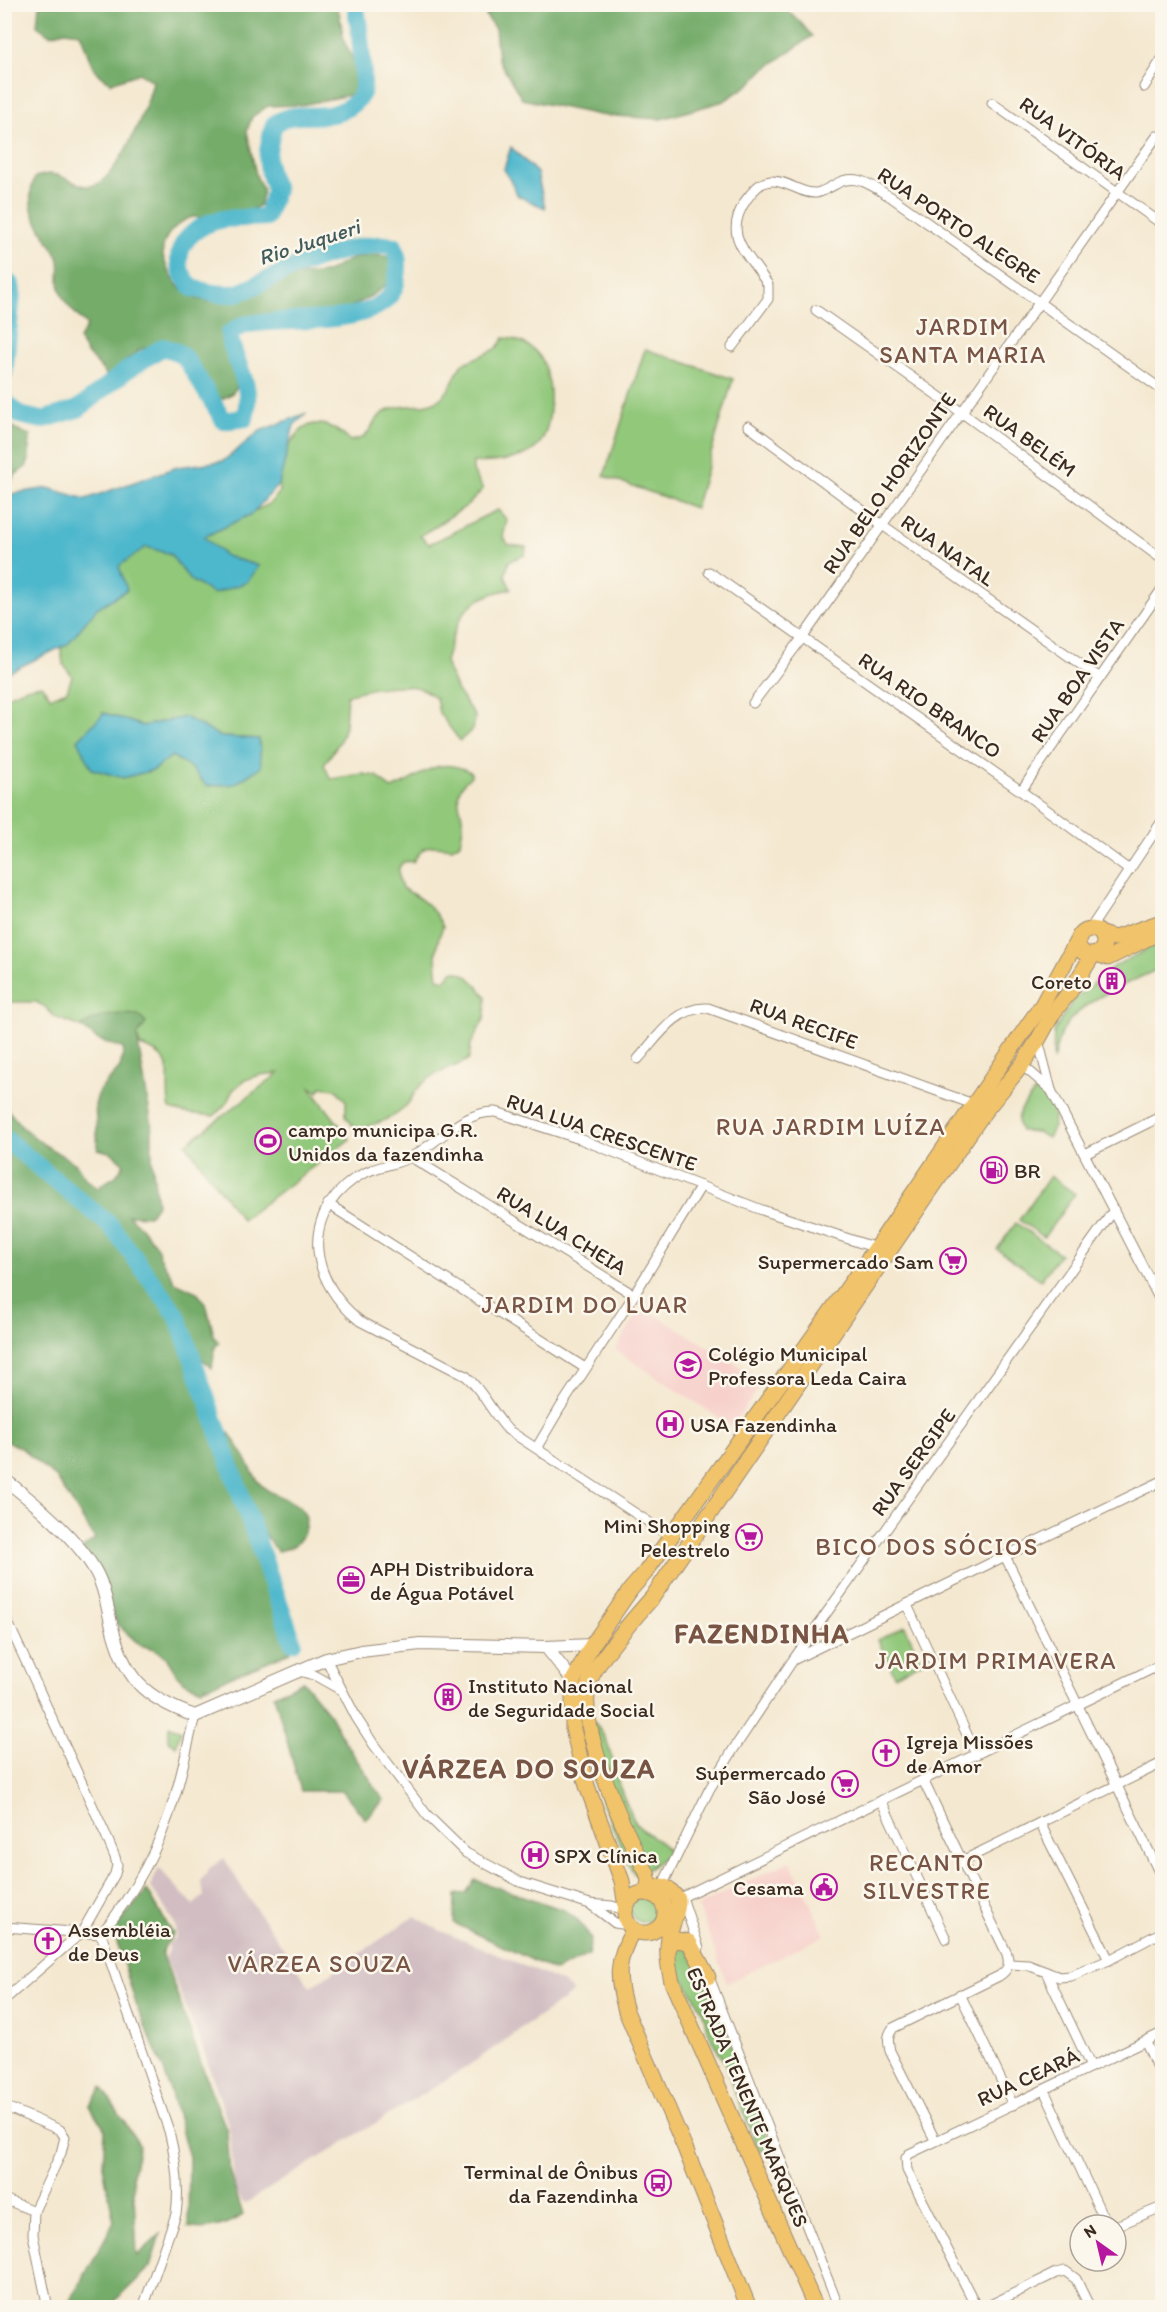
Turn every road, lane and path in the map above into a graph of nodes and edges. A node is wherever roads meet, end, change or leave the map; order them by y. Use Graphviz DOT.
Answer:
graph roads {
  1 [pos="1162,59"];
  2 [pos="1144,87"];
  3 [pos="992,103"];
  4 [pos="1157,136"];
  5 [pos="1118,192"];
  6 [pos="1162,224"];
  7 [pos="1039,302"];
  8 [pos="816,310"];
  9 [pos="732,347"];
  10 [pos="1162,390"];
  11 [pos="961,412"];
  12 [pos="748,426"];
  13 [pos="881,524"];
  14 [pos="1162,559"];
  15 [pos="709,572"];
  16 [pos="1162,589"];
  17 [pos="803,637"];
  18 [pos="1100,678"];
  19 [pos="753,703"];
  20 [pos="1021,791"];
  21 [pos="1162,822"];
  22 [pos="1129,870"];
  23 [pos="1162,921"];
  24 [pos="1162,931"];
  25 [pos="1092,933"];
  26 [pos="1094,954"];
  27 [pos="1028,1025"];
  28 [pos="1038,1040"];
  29 [pos="638,1059"];
  30 [pos="1022,1065"];
  31 [pos="1051,1090"];
  32 [pos="973,1104"];
  33 [pos="1162,1116"];
  34 [pos="1085,1154"];
  35 [pos="411,1157"];
  36 [pos="701,1186"];
  37 [pos="328,1204"];
  38 [pos="1114,1210"];
  39 [pos="876,1248"];
  40 [pos="634,1295"];
  41 [pos="1162,1304"];
  42 [pos="585,1368"];
  43 [pos="537,1447"];
  44 [pos="4,1479"];
  45 [pos="1162,1481"];
  46 [pos="670,1536"];
  47 [pos="1005,1556"];
  48 [pos="907,1605"];
  49 [pos="4,1614"];
  50 [pos="592,1645"];
  51 [pos="546,1647"];
  52 [pos="326,1659"];
  53 [pos="793,1660"];
  54 [pos="1162,1664"];
  55 [pos="300,1671"];
  56 [pos="573,1680"];
  57 [pos="341,1690"];
  58 [pos="1077,1706"];
  59 [pos="195,1716"];
  60 [pos="976,1754"];
  61 [pos="1162,1763"];
  62 [pos="923,1780"];
  63 [pos="1117,1785"];
  64 [pos="881,1800"];
  65 [pos="1040,1823"];
  66 [pos="962,1861"];
  67 [pos="1162,1878"];
  68 [pos="653,1891"];
  69 [pos="680,1898"];
  70 [pos="591,1904"];
  71 [pos="675,1917"];
  72 [pos="628,1918"];
  73 [pos="661,1925"];
  74 [pos="4,1927"];
  75 [pos="82,1932"];
  76 [pos="1162,1932"];
  77 [pos="101,1934"];
  78 [pos="946,1939"];
  79 [pos="668,1950"];
  80 [pos="1109,1960"];
  81 [pos="1009,1964"];
  82 [pos="1046,1972"];
  83 [pos="708,1977"];
  84 [pos="960,1994"];
  85 [pos="4,2000"];
  86 [pos="1162,2033"];
  87 [pos="1146,2042"];
  88 [pos="1091,2067"];
  89 [pos="1162,2079"];
  90 [pos="1044,2090"];
  91 [pos="1013,2105"];
  92 [pos="4,2106"];
  93 [pos="935,2140"];
  94 [pos="4,2199"];
  95 [pos="1162,2207"];
  96 [pos="34,2211"];
  97 [pos="1104,2213"];
  98 [pos="1128,2221"];
  99 [pos="48,2307"];
  100 [pos="143,2307"];
  101 [pos="749,2307"];
  102 [pos="816,2307"];
  103 [pos="839,2307"];
  104 [pos="977,2307"];
  105 [pos="984,2307"];
  106 [pos="1090,2307"];
  1 -- 2 [label="street"];
  3 -- 5 [label="street, RUA VITÓRIA"];
  4 -- 5 [label="street, RUA BELO HORIZONTE"];
  5 -- 6 [label="street, RUA VITÓRIA"];
  5 -- 7 [label="street, RUA BELO HORIZONTE"];
  7 -- 9 [label="street, RUA PORTO ALEGRE"];
  7 -- 10 [label="street, RUA PORTO ALEGRE"];
  7 -- 11 [label="street, RUA BELO HORIZONTE"];
  8 -- 11 [label="street, RUA BELÉM"];
  11 -- 13 [label="street, RUA BELO HORIZONTE"];
  11 -- 14 [label="street, RUA BELÉM"];
  12 -- 13 [label="street, RUA NATAL"];
  13 -- 17 [label="street, RUA BELO HORIZONTE"];
  13 -- 18 [label="street, RUA NATAL"];
  15 -- 17 [label="street, RUA RIO BRANCO"];
  16 -- 18 [label="street, RUA BOA VISTA"];
  17 -- 19 [label="street, RUA BELO HORIZONTE"];
  17 -- 20 [label="street, RUA RIO BRANCO"];
  18 -- 20 [label="street, RUA BOA VISTA"];
  20 -- 22 [label="street, RUA RIO BRANCO"];
  21 -- 22 [label="street"];
  22 -- 25 [label="street"];
  23 -- 25 [label="main road"];
  24 -- 26 [label="main road"];
  25 -- 26 [label="main road"];
  25 -- 26 [label="main road"];
  25 -- 27 [label="main road"];
  26 -- 28 [label="main road"];
  27 -- 30 [label="main road"];
  27 -- 32 [label="main road"];
  28 -- 30 [label="main road"];
  28 -- 31 [label="street"];
  29 -- 32 [label="street, RUA RECIFE"];
  30 -- 31 [label="street"];
  30 -- 68 [label="main road"];
  31 -- 34 [label="street"];
  32 -- 39 [label="main road"];
  33 -- 34 [label="street"];
  34 -- 38 [label="street"];
  35 -- 36 [label="street, RUA LUA CRESCENTE"];
  35 -- 37 [label="street, RUA LUA CRESCENTE"];
  35 -- 40 [label="street, RUA LUA CHEIA"];
  36 -- 39 [label="street, RUA LUA CRESCENTE"];
  36 -- 40 [label="street"];
  37 -- 42 [label="street"];
  37 -- 43 [label="street, RUA LUA CRESCENTE"];
  38 -- 41 [label="street"];
  38 -- 53 [label="street, RUA SERGIPE"];
  39 -- 46 [label="main road"];
  40 -- 42 [label="street"];
  42 -- 43 [label="street"];
  43 -- 46 [label="street, RUA LUA CRESCENTE"];
  44 -- 59 [label="street"];
  45 -- 47 [label="street"];
  46 -- 50 [label="main road"];
  47 -- 48 [label="street"];
  47 -- 58 [label="street"];
  48 -- 53 [label="street"];
  48 -- 60 [label="street"];
  49 -- 75 [label="street"];
  50 -- 51 [label="street"];
  50 -- 56 [label="main road"];
  51 -- 52 [label="street"];
  51 -- 56 [label="street"];
  52 -- 55 [label="street"];
  52 -- 57 [label="street"];
  53 -- 68 [label="street, RUA SERGIPE"];
  54 -- 58 [label="street"];
  55 -- 57 [label="street"];
  55 -- 59 [label="street"];
  56 -- 72 [label="main road"];
  57 -- 70 [label="street"];
  58 -- 60 [label="street"];
  58 -- 63 [label="street"];
  59 -- 77 [label="street"];
  60 -- 62 [label="street"];
  61 -- 63 [label="street"];
  62 -- 64 [label="street"];
  62 -- 66 [label="street"];
  63 -- 65 [label="street"];
  63 -- 67 [label="street"];
  64 -- 69 [label="street"];
  64 -- 78 [label="street"];
  65 -- 66 [label="street"];
  65 -- 80 [label="street"];
  66 -- 81 [label="street"];
  68 -- 69 [label="main road"];
  68 -- 72 [label="main road"];
  68 -- 73 [label="main road"];
  69 -- 71 [label="main road, ESTRADA TENENTE MARQUES"];
  69 -- 83 [label="street"];
  70 -- 72 [label="street"];
  70 -- 72 [label="street"];
  71 -- 73 [label="main road"];
  71 -- 79 [label="main road, ESTRADA TENENTE MARQUES"];
  72 -- 73 [label="main road"];
  72 -- 101 [label="main road"];
  74 -- 75 [label="street"];
  75 -- 77 [label="street"];
  75 -- 85 [label="street"];
  76 -- 80 [label="street"];
  77 -- 100 [label="street"];
  79 -- 83 [label="main road"];
  79 -- 102 [label="main road, ESTRADA TENENTE MARQUES"];
  80 -- 82 [label="street"];
  81 -- 82 [label="street"];
  81 -- 84 [label="street"];
  82 -- 88 [label="street"];
  83 -- 103 [label="street"];
  84 -- 91 [label="street"];
  84 -- 93 [label="street"];
  86 -- 87 [label="street, RUA CEARÁ"];
  87 -- 88 [label="street, RUA CEARÁ"];
  87 -- 89 [label="street"];
  88 -- 90 [label="street, RUA CEARÁ"];
  90 -- 91 [label="street, RUA CEARÁ"];
  90 -- 97 [label="street"];
  91 -- 93 [label="street, RUA CEARÁ"];
  92 -- 96 [label="street"];
  93 -- 104 [label="street, RUA CEARÁ"];
  94 -- 96 [label="street"];
  95 -- 98 [label="street"];
  96 -- 99 [label="street"];
  105 -- 106 [label="street"];
}
